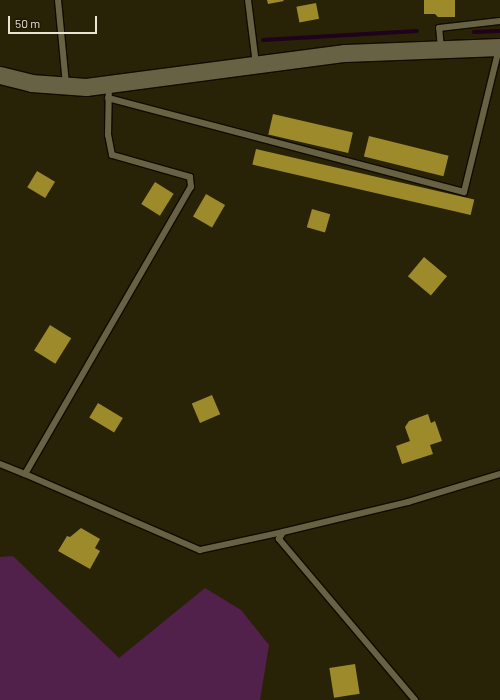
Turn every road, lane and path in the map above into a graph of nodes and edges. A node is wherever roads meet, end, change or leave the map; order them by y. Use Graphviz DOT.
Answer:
graph roads {
  1 [pos="58,0"];
  2 [pos="248,0"];
  3 [pos="500,21"];
  4 [pos="500,47"];
  5 [pos="441,49"];
  6 [pos="256,65"];
  7 [pos="0,75"];
  8 [pos="67,86"];
  9 [pos="108,91"];
  10 [pos="0,464"];
  11 [pos="25,474"];
  12 [pos="500,474"];
  13 [pos="283,532"];
  14 [pos="415,700"];
  1 -- 8 [label="lane"];
  2 -- 6 [label="lane"];
  3 -- 5 [label="lane"];
  4 -- 5 [label="main road"];
  4 -- 9 [label="lane"];
  5 -- 6 [label="main road"];
  6 -- 9 [label="main road"];
  7 -- 8 [label="main road"];
  8 -- 9 [label="main road"];
  9 -- 11 [label="lane"];
  10 -- 11 [label="lane"];
  11 -- 13 [label="lane"];
  12 -- 13 [label="lane"];
  13 -- 14 [label="lane"];
}
